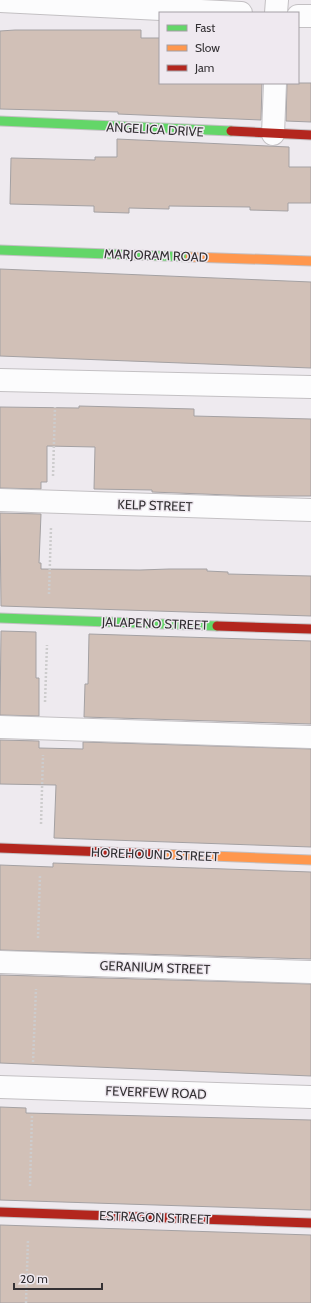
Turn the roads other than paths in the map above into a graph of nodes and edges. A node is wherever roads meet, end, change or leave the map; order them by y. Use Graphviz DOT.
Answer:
graph roads {
  1 [pos="277,0"];
  2 [pos="0,1"];
  3 [pos="221,12"];
  4 [pos="276,12"];
  5 [pos="299,16"];
  6 [pos="311,16"];
  7 [pos="275,84"];
  8 [pos="0,121"];
  9 [pos="273,134"];
  10 [pos="311,135"];
  11 [pos="0,250"];
  12 [pos="311,261"];
  13 [pos="0,380"];
  14 [pos="311,387"];
  15 [pos="0,500"];
  16 [pos="311,510"];
  17 [pos="0,618"];
  18 [pos="311,629"];
  19 [pos="0,727"];
  20 [pos="311,737"];
  21 [pos="0,848"];
  22 [pos="311,860"];
  23 [pos="0,962"];
  24 [pos="311,972"];
  25 [pos="0,1087"];
  26 [pos="311,1097"];
  27 [pos="0,1212"];
  28 [pos="311,1223"];
  1 -- 4 [label="street"];
  2 -- 3 [label="street"];
  5 -- 6 [label="street"];
  7 -- 9 [label="street"];
  8 -- 9 [label="street, ANGELICA DRIVE"];
  9 -- 10 [label="street, ANGELICA DRIVE"];
  11 -- 12 [label="street, MARJORAM ROAD"];
  13 -- 14 [label="street"];
  15 -- 16 [label="street, KELP STREET"];
  17 -- 18 [label="street, JALAPENO STREET"];
  19 -- 20 [label="street"];
  21 -- 22 [label="street, HOREHOUND STREET"];
  23 -- 24 [label="street, GERANIUM STREET"];
  25 -- 26 [label="street, FEVERFEW ROAD"];
  27 -- 28 [label="street, ESTRAGON STREET"];
}
